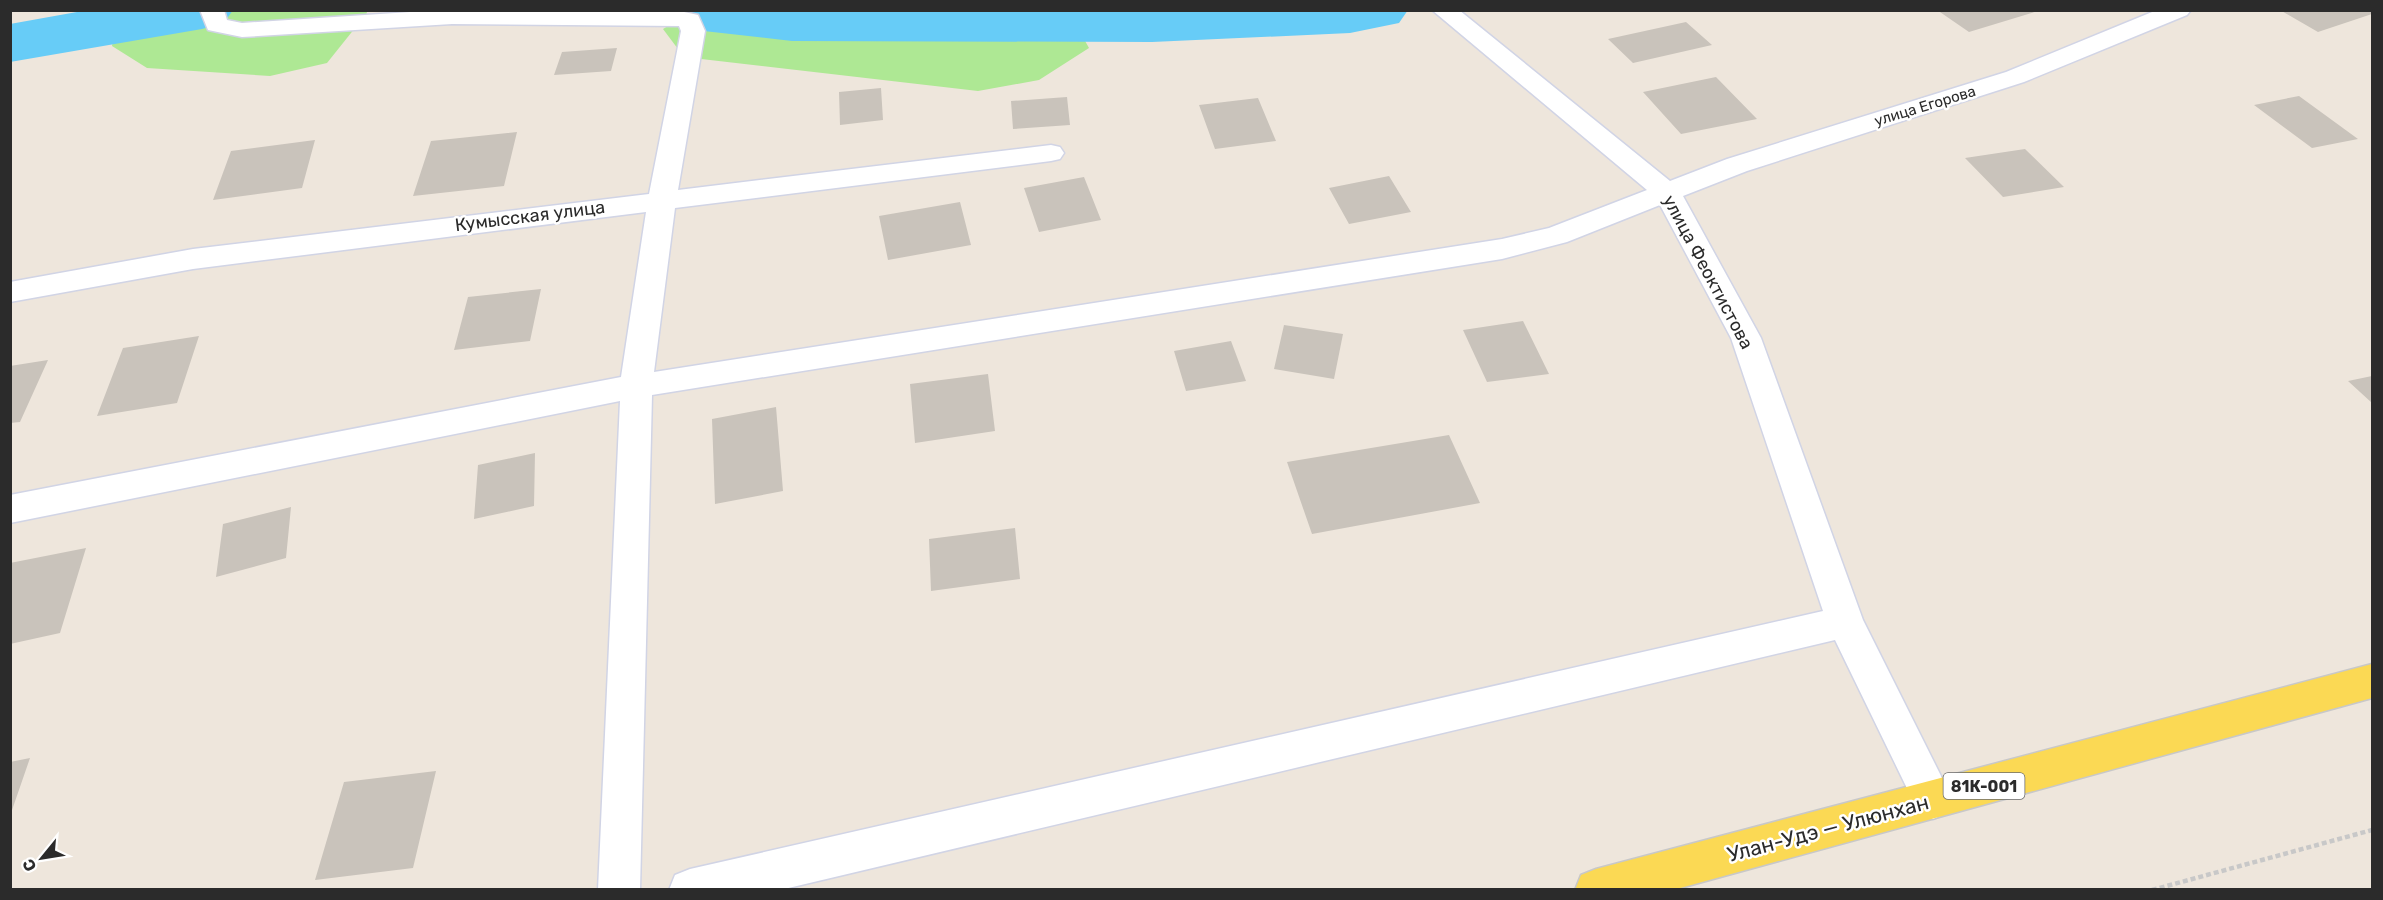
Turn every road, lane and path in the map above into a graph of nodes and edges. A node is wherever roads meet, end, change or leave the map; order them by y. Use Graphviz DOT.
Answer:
graph roads {
  1 [pos="212,10"];
  2 [pos="414,10"];
  3 [pos="1444,10"];
  4 [pos="2179,10"];
  5 [pos="452,17"];
  6 [pos="1051,153"];
  7 [pos="1668,193"];
  8 [pos="662,200"];
  9 [pos="10,292"];
  10 [pos="636,386"];
  11 [pos="10,509"];
  12 [pos="1845,622"];
  13 [pos="2373,681"];
  14 [pos="1933,800"];
  15 [pos="2373,830"];
  16 [pos="619,890"];
  17 [pos="690,890"];
  18 [pos="1596,890"];
  19 [pos="2152,890"];
  1 -- 5 [label="street"];
  2 -- 5 [label="street"];
  3 -- 7 [label="street, улица Феоктистова"];
  4 -- 7 [label="street, улица Егорова"];
  5 -- 8 [label="street"];
  6 -- 8 [label="street, Кумысская улица"];
  7 -- 10 [label="street, улица Егорова"];
  7 -- 12 [label="street, улица Феоктистова"];
  8 -- 9 [label="street, Кумысская улица"];
  8 -- 10 [label="street"];
  10 -- 11 [label="street, улица Егорова"];
  10 -- 16 [label="street"];
  12 -- 14 [label="street, улица Феоктистова"];
  12 -- 17 [label="street"];
  13 -- 14 [label="main road, Улан-Удэ — Улюнхан / 81К-001"];
  14 -- 18 [label="main road, Улан-Удэ — Улюнхан / 81К-001"];
  15 -- 19 [label="path"];
}
